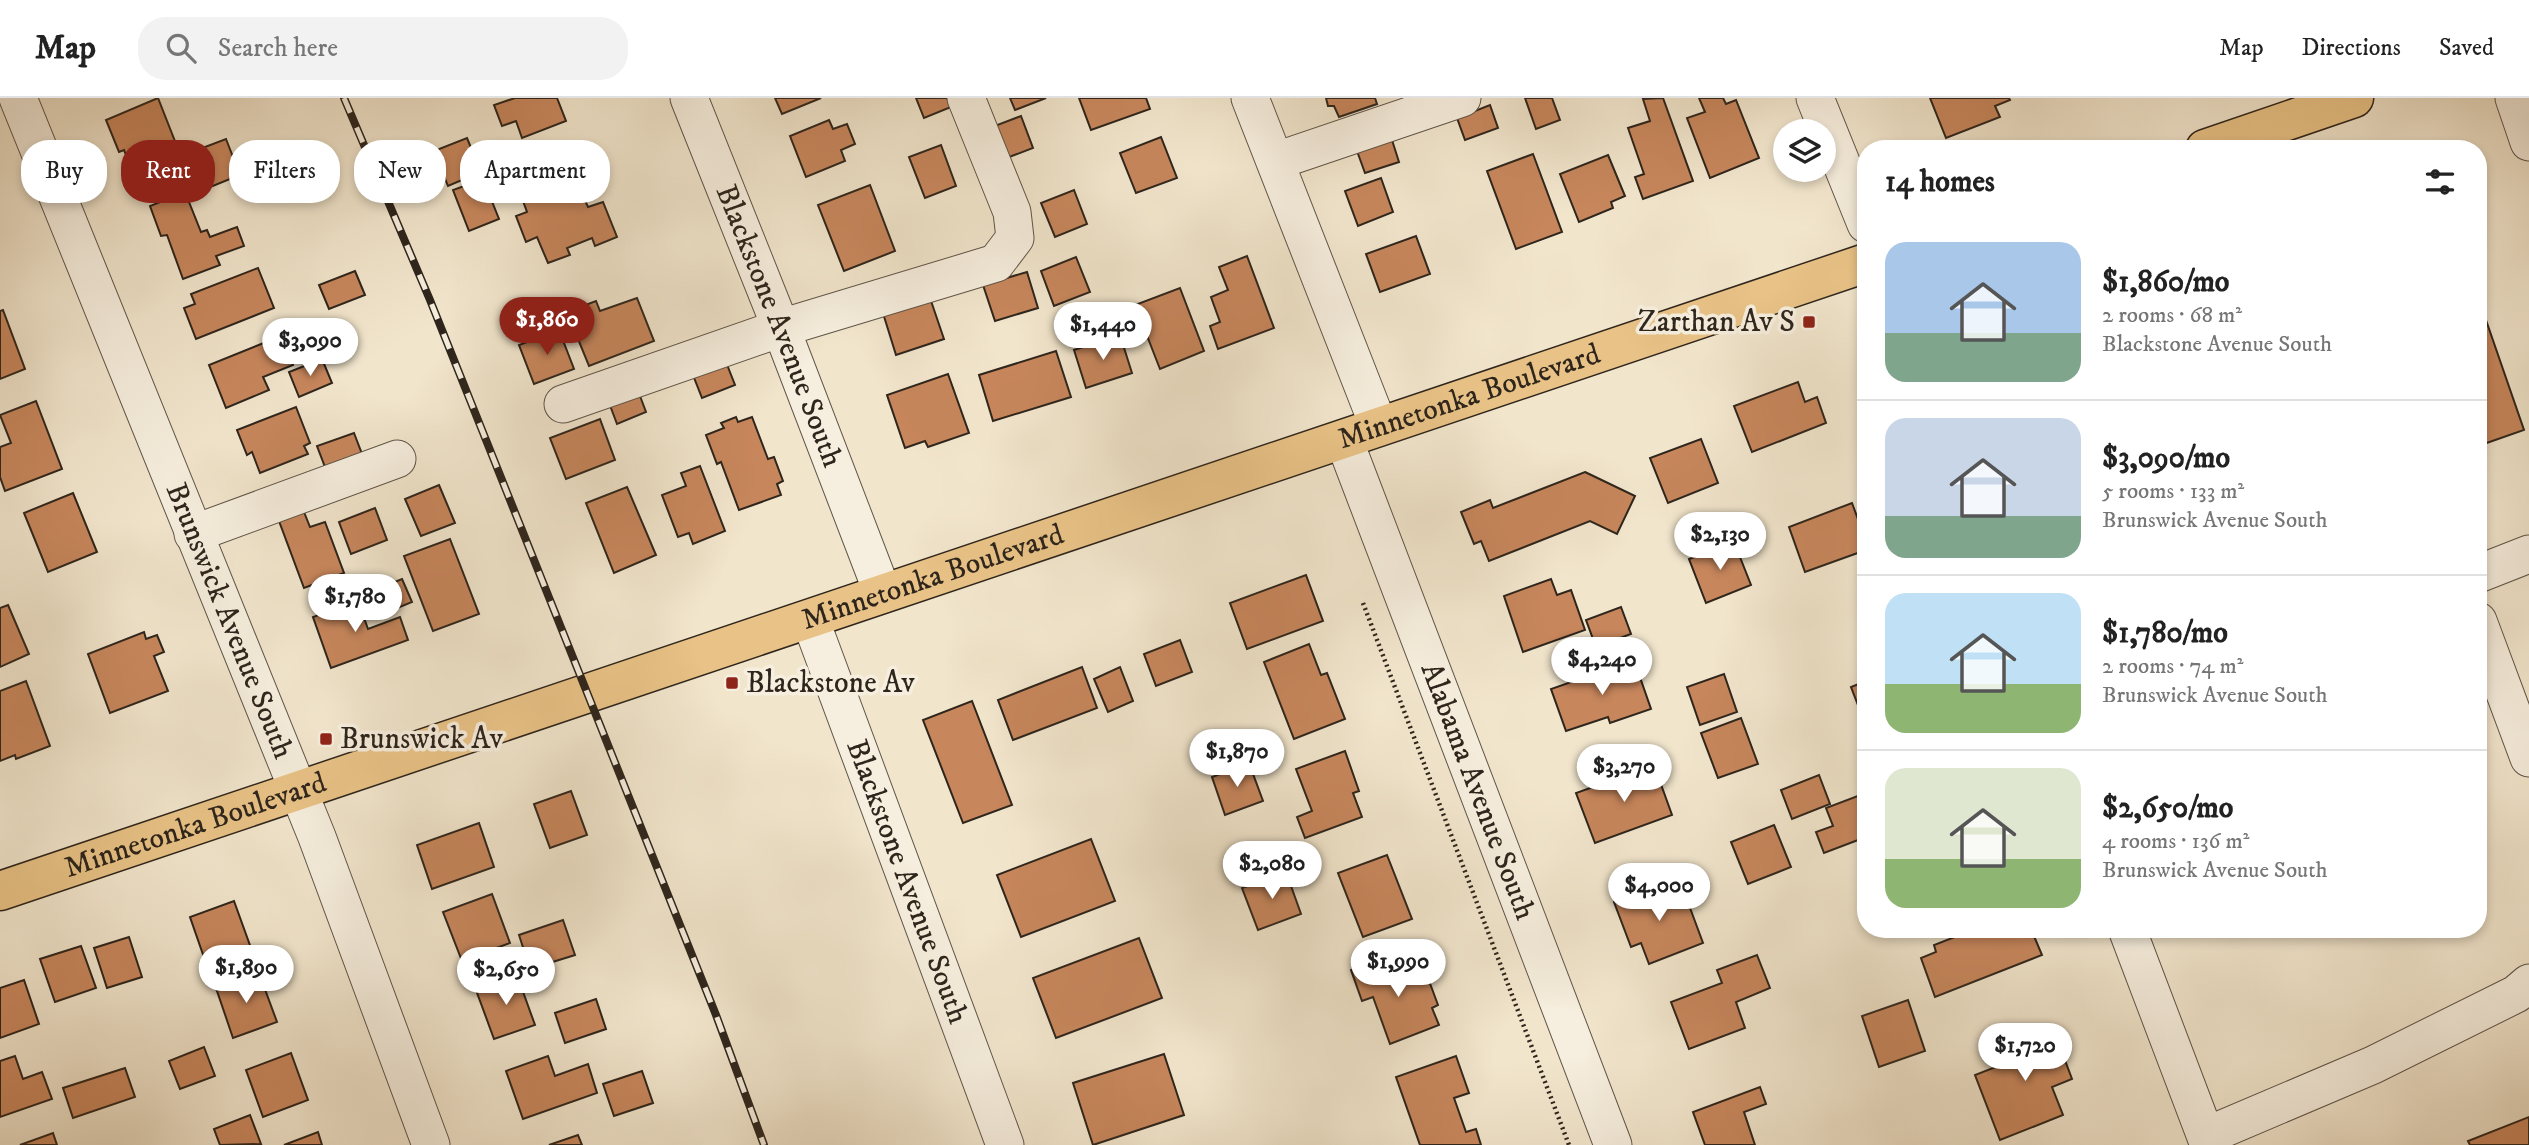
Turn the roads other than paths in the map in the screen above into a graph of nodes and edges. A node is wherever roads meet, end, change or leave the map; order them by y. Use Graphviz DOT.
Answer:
graph roads {
  1 [pos="18,98"];
  2 [pos="689,98"];
  3 [pos="966,98"];
  4 [pos="1250,98"];
  5 [pos="1462,98"];
  6 [pos="1815,98"];
  7 [pos="2354,98"];
  8 [pos="2514,98"];
  9 [pos="2231,140"];
  10 [pos="2529,142"];
  11 [pos="1276,161"];
  12 [pos="1857,202"];
  13 [pos="1857,266"];
  14 [pos="781,328"];
  15 [pos="563,404"];
  16 [pos="1379,427"];
  17 [pos="1344,440"];
  18 [pos="397,459"];
  19 [pos="193,534"];
  20 [pos="2529,554"];
  21 [pos="2487,570"];
  22 [pos="883,594"];
  23 [pos="810,619"];
  24 [pos="2487,645"];
  25 [pos="2529,758"];
  26 [pos="297,790"];
  27 [pos="0,891"];
  28 [pos="2130,938"];
  29 [pos="2529,983"];
  30 [pos="2208,1141"];
  31 [pos="431,1145"];
  32 [pos="1005,1145"];
  33 [pos="1613,1145"];
  1 -- 19 [label="street, Brunswick Avenue South"];
  2 -- 14 [label="street, Blackstone Avenue South"];
  3 -- 14 [label="street"];
  4 -- 11 [label="street"];
  5 -- 11 [label="street"];
  6 -- 12 [label="street"];
  7 -- 9 [label="main road"];
  8 -- 10 [label="street"];
  11 -- 16 [label="street"];
  13 -- 16 [label="main road, Minnetonka Boulevard"];
  14 -- 15 [label="street"];
  14 -- 22 [label="street, Blackstone Avenue South"];
  16 -- 17 [label="main road, Minnetonka Boulevard"];
  17 -- 22 [label="main road, Minnetonka Boulevard"];
  17 -- 33 [label="street, Alabama Avenue South"];
  18 -- 19 [label="street"];
  19 -- 26 [label="street, Brunswick Avenue South"];
  20 -- 21 [label="street"];
  22 -- 23 [label="main road, Minnetonka Boulevard"];
  23 -- 26 [label="main road, Minnetonka Boulevard"];
  23 -- 32 [label="street, Blackstone Avenue South"];
  24 -- 25 [label="street"];
  26 -- 27 [label="main road, Minnetonka Boulevard"];
  26 -- 31 [label="street, Brunswick Avenue South"];
  28 -- 30 [label="street"];
  29 -- 30 [label="street"];
}
